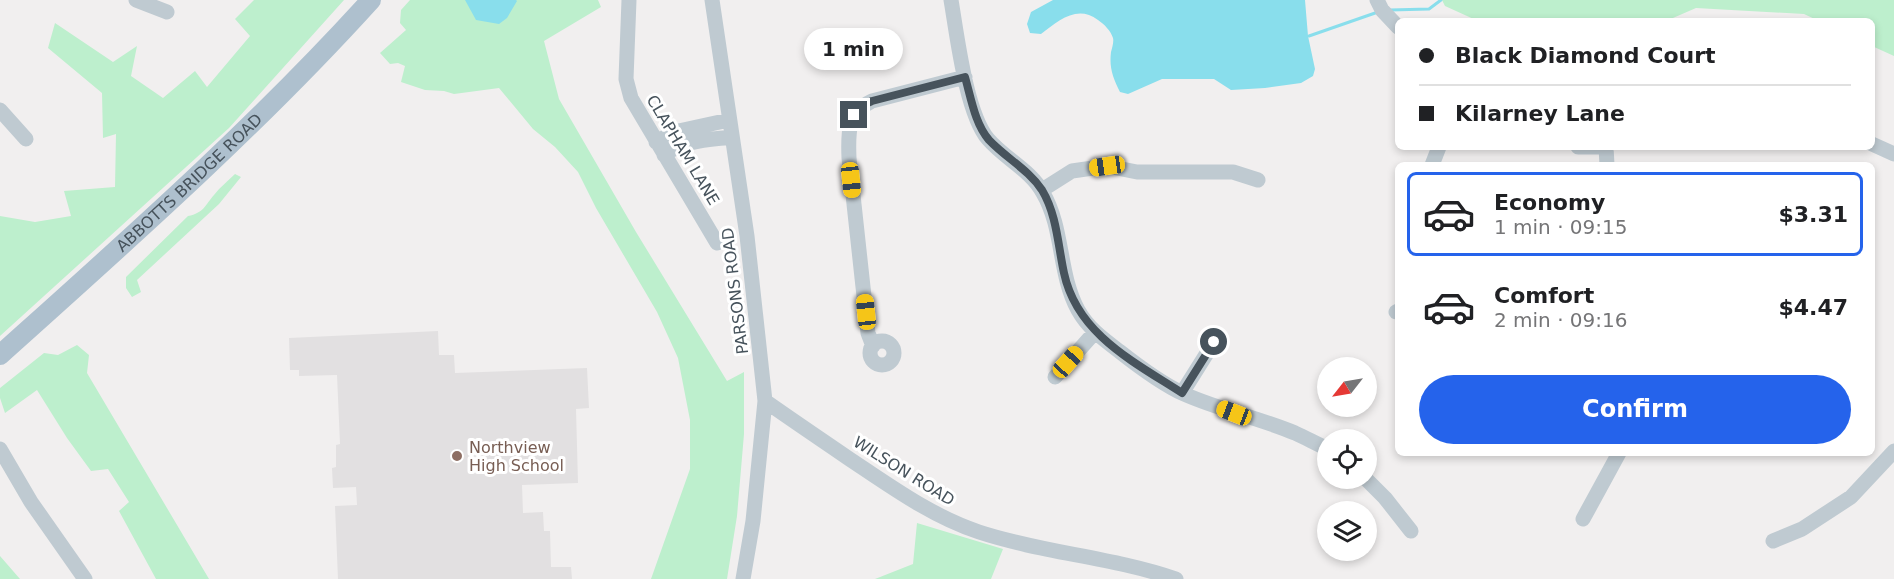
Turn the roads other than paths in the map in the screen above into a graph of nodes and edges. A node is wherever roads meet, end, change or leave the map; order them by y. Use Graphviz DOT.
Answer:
graph roads {
  1 [pos="136,0"];
  2 [pos="370,0"];
  3 [pos="629,0"];
  4 [pos="712,0"];
  5 [pos="951,0"];
  6 [pos="1377,0"];
  7 [pos="167,12"];
  8 [pos="1395,24"];
  9 [pos="965,77"];
  10 [pos="0,110"];
  11 [pos="729,120"];
  12 [pos="688,136"];
  13 [pos="732,137"];
  14 [pos="26,139"];
  15 [pos="1875,145"];
  16 [pos="660,148"];
  17 [pos="1894,154"];
  18 [pos="1258,180"];
  19 [pos="1042,190"];
  20 [pos="717,243"];
  21 [pos="1095,332"];
  22 [pos="1214,342"];
  23 [pos="873,346"];
  24 [pos="0,354"];
  25 [pos="1055,377"];
  26 [pos="1182,393"];
  27 [pos="765,401"];
  28 [pos="1317,444"];
  29 [pos="0,449"];
  30 [pos="1894,451"];
  31 [pos="1617,456"];
  32 [pos="1376,489"];
  33 [pos="1583,519"];
  34 [pos="1411,531"];
  35 [pos="1773,542"];
  36 [pos="1169,578"];
  37 [pos="85,579"];
  38 [pos="743,579"];
  1 -- 7 [label="street"];
  2 -- 24 [label="main road, ABBOTTS BRIDGE ROAD"];
  3 -- 16 [label="street, CLAPHAM LANE"];
  4 -- 11 [label="street, PARSONS ROAD"];
  5 -- 9 [label="street"];
  6 -- 8 [label="street"];
  9 -- 19 [label="street"];
  9 -- 23 [label="street"];
  10 -- 14 [label="street"];
  11 -- 12 [label="street"];
  11 -- 13 [label="street, PARSONS ROAD"];
  12 -- 13 [label="street"];
  12 -- 16 [label="street"];
  13 -- 27 [label="street, PARSONS ROAD"];
  15 -- 17 [label="street"];
  16 -- 20 [label="street, CLAPHAM LANE"];
  18 -- 19 [label="street"];
  19 -- 21 [label="street"];
  21 -- 25 [label="street"];
  21 -- 26 [label="street"];
  22 -- 26 [label="street"];
  26 -- 28 [label="street"];
  27 -- 36 [label="street, WILSON ROAD"];
  27 -- 38 [label="street, PARSONS ROAD"];
  29 -- 37 [label="street"];
  30 -- 35 [label="street"];
  31 -- 33 [label="street"];
  32 -- 34 [label="street"];
}
